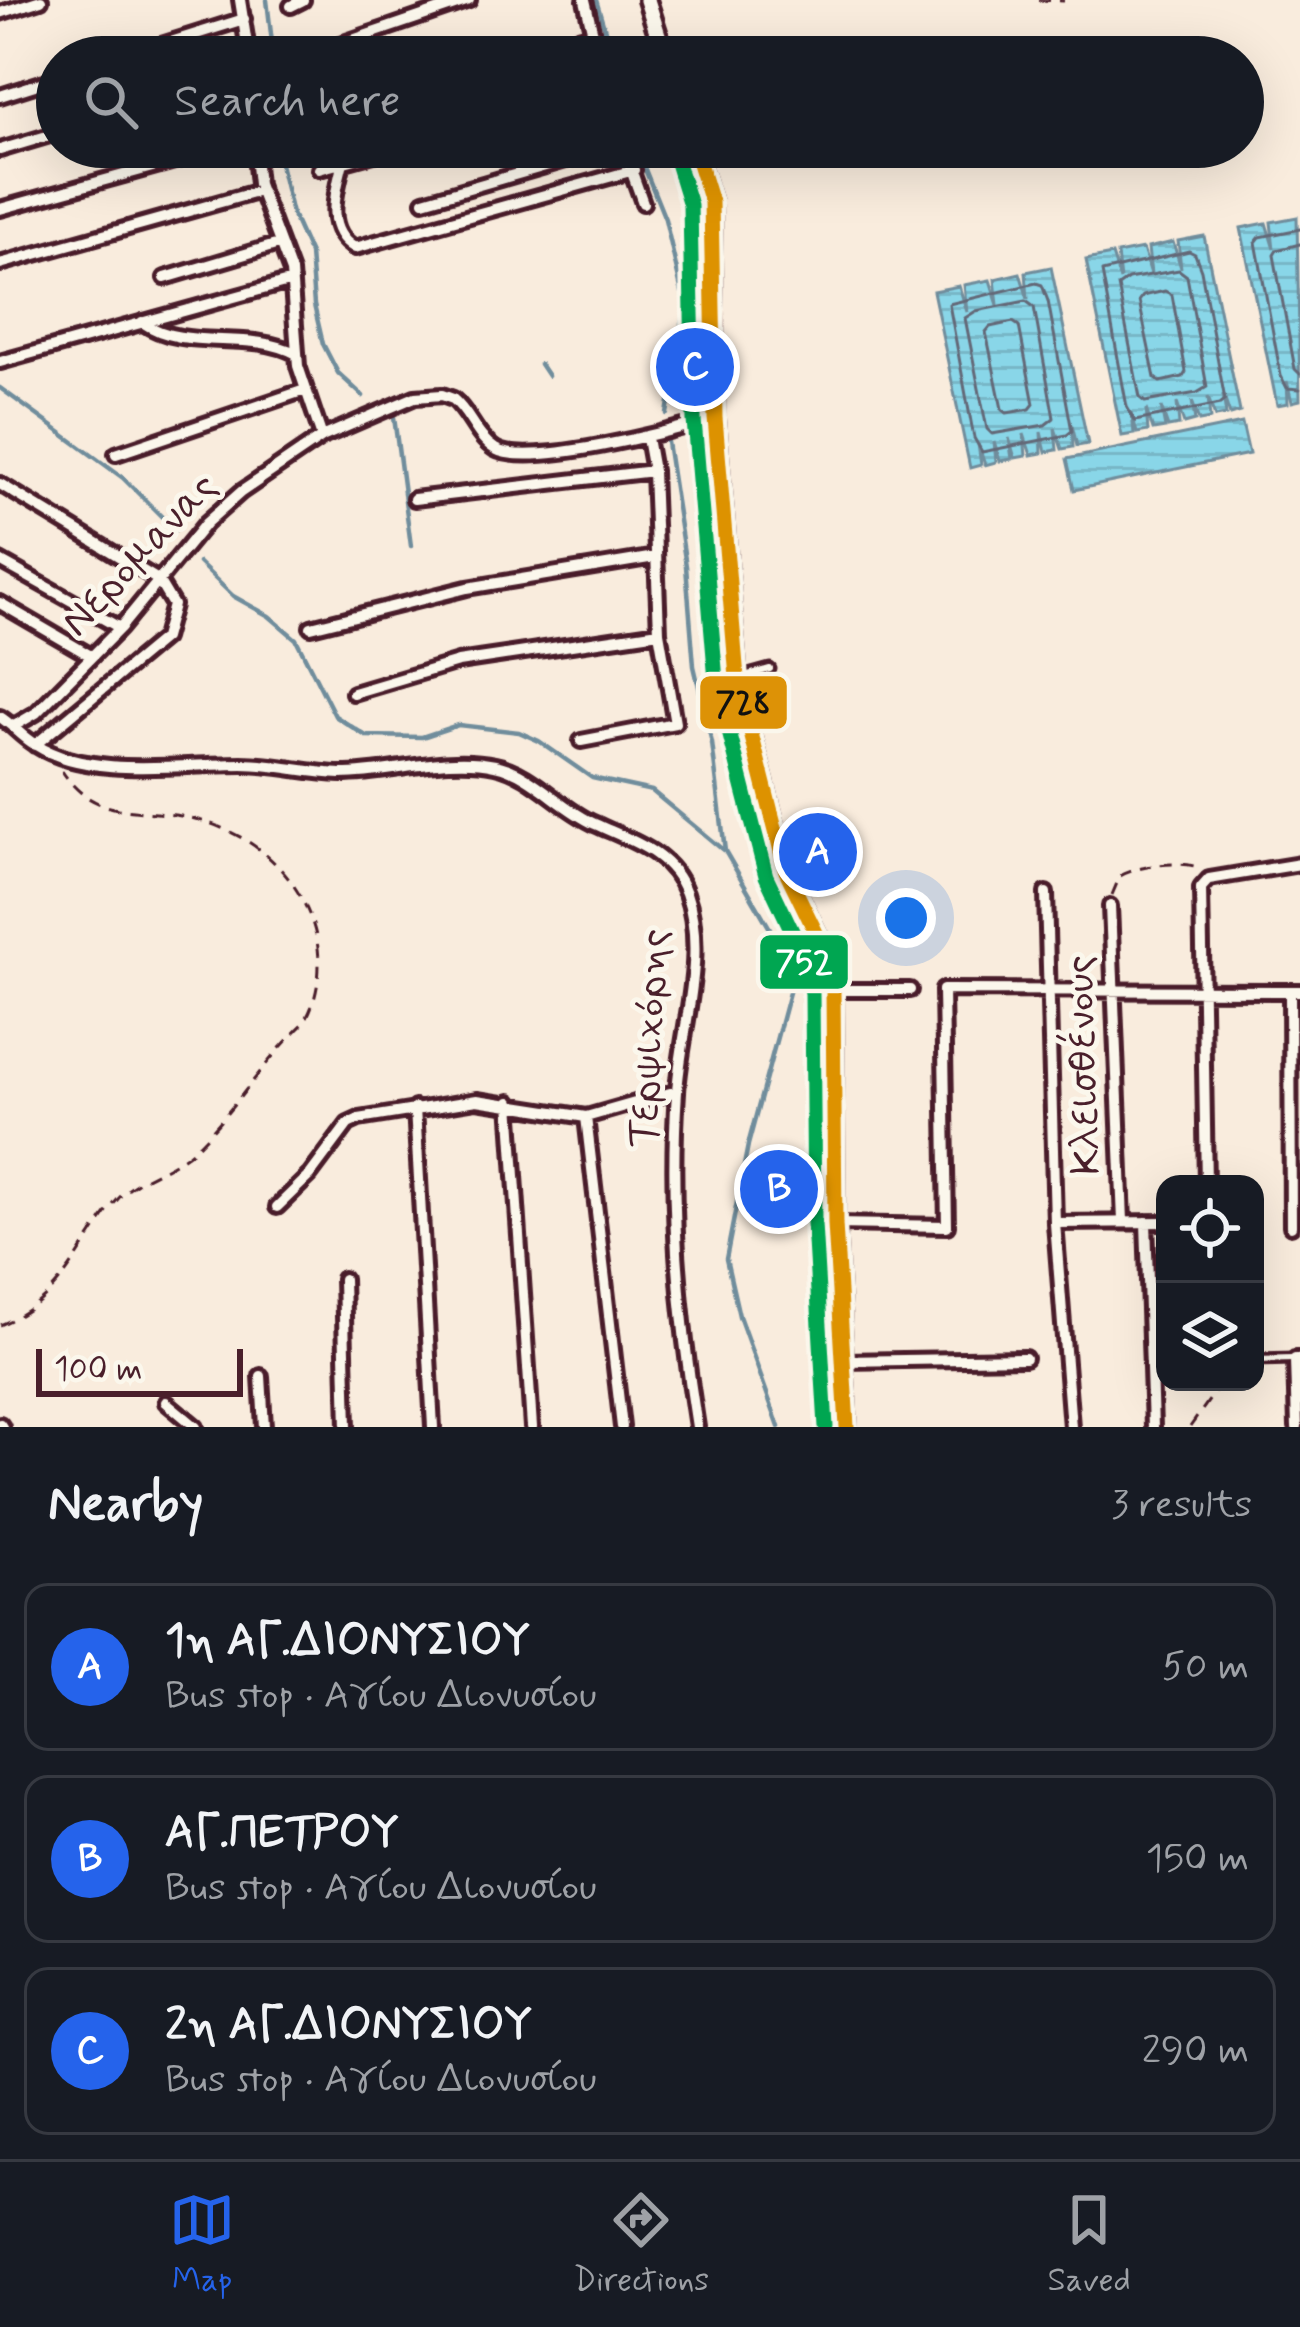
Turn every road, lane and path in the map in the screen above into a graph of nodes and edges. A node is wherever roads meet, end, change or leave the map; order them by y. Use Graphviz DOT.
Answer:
graph roads {
  1 [pos="41,0"];
  2 [pos="240,0"];
  3 [pos="469,0"];
  4 [pos="585,0"];
  5 [pos="647,0"];
  6 [pos="1038,0"];
  7 [pos="1064,1"];
  8 [pos="0,13"];
  9 [pos="244,19"];
  10 [pos="593,34"];
  11 [pos="190,36"];
  12 [pos="246,36"];
  13 [pos="364,36"];
  14 [pos="586,36"];
  15 [pos="658,36"];
  16 [pos="36,85"];
  17 [pos="0,96"];
  18 [pos="36,140"];
  19 [pos="0,150"];
  20 [pos="149,168"];
  21 [pos="257,168"];
  22 [pos="323,168"];
  23 [pos="342,168"];
  24 [pos="538,168"];
  25 [pos="700,168"];
  26 [pos="319,169"];
  27 [pos="634,170"];
  28 [pos="260,191"];
  29 [pos="424,201"];
  30 [pos="643,203"];
  31 [pos="0,209"];
  32 [pos="279,244"];
  33 [pos="0,264"];
  34 [pos="164,278"];
  35 [pos="292,281"];
  36 [pos="142,322"];
  37 [pos="297,354"];
  38 [pos="0,362"];
  39 [pos="305,390"];
  40 [pos="715,418"];
  41 [pos="322,437"];
  42 [pos="647,438"];
  43 [pos="116,454"];
  44 [pos="653,471"];
  45 [pos="0,484"];
  46 [pos="414,499"];
  47 [pos="655,557"];
  48 [pos="0,561"];
  49 [pos="158,580"];
  50 [pos="0,603"];
  51 [pos="311,627"];
  52 [pos="120,628"];
  53 [pos="659,632"];
  54 [pos="91,656"];
  55 [pos="770,669"];
  56 [pos="737,678"];
  57 [pos="353,693"];
  58 [pos="0,717"];
  59 [pos="14,726"];
  60 [pos="581,741"];
  61 [pos="35,745"];
  62 [pos="55,753"];
  63 [pos="1300,864"];
  64 [pos="1209,879"];
  65 [pos="1046,892"];
  66 [pos="1110,906"];
  67 [pos="832,990"];
  68 [pos="910,990"];
  69 [pos="1049,990"];
  70 [pos="1116,991"];
  71 [pos="1203,991"];
  72 [pos="1295,991"];
  73 [pos="676,1091"];
  74 [pos="510,1102"];
  75 [pos="415,1108"];
  76 [pos="586,1117"];
  77 [pos="1206,1175"];
  78 [pos="278,1207"];
  79 [pos="1123,1222"];
  80 [pos="1146,1222"];
  81 [pos="1156,1222"];
  82 [pos="1055,1223"];
  83 [pos="835,1224"];
  84 [pos="1291,1226"];
  85 [pos="343,1279"];
  86 [pos="0,1325"];
  87 [pos="1025,1358"];
  88 [pos="1297,1359"];
  89 [pos="843,1360"];
  90 [pos="1264,1360"];
  91 [pos="261,1376"];
  92 [pos="1216,1391"];
  93 [pos="166,1402"];
  94 [pos="196,1427"];
  95 [pos="264,1427"];
  96 [pos="347,1427"];
  97 [pos="433,1427"];
  98 [pos="532,1427"];
  99 [pos="622,1427"];
  100 [pos="698,1427"];
  101 [pos="847,1427"];
  102 [pos="1072,1427"];
  103 [pos="1153,1427"];
  104 [pos="1190,1427"];
  105 [pos="1297,1427"];
  1 -- 8 [label="street"];
  2 -- 9 [label="street"];
  3 -- 13 [label="street"];
  4 -- 10 [label="street"];
  5 -- 15 [label="street"];
  6 -- 7 [label="path"];
  9 -- 11 [label="street"];
  9 -- 12 [label="street"];
  10 -- 14 [label="street"];
  16 -- 17 [label="street"];
  18 -- 19 [label="street"];
  20 -- 31 [label="street"];
  21 -- 28 [label="street"];
  22 -- 26 [label="street"];
  23 -- 27 [label="street"];
  24 -- 29 [label="street"];
  25 -- 40 [label="street"];
  27 -- 30 [label="street"];
  28 -- 32 [label="street"];
  28 -- 33 [label="street"];
  32 -- 34 [label="street"];
  32 -- 35 [label="street"];
  35 -- 36 [label="street"];
  35 -- 37 [label="street"];
  36 -- 37 [label="street"];
  36 -- 38 [label="street"];
  37 -- 39 [label="street"];
  39 -- 41 [label="street"];
  39 -- 43 [label="street"];
  40 -- 42 [label="street, Νερομανας"];
  40 -- 56 [label="street"];
  41 -- 42 [label="street, Νερομανας"];
  41 -- 49 [label="street, Νερομανας"];
  42 -- 44 [label="street"];
  44 -- 46 [label="street"];
  44 -- 47 [label="street"];
  45 -- 49 [label="street"];
  47 -- 51 [label="street"];
  47 -- 53 [label="street"];
  48 -- 52 [label="street"];
  49 -- 52 [label="street, Νερομανας"];
  49 -- 61 [label="street"];
  50 -- 54 [label="street"];
  52 -- 54 [label="street, Νερομανας"];
  53 -- 57 [label="street"];
  53 -- 60 [label="street"];
  54 -- 59 [label="street, Νερομανας"];
  55 -- 56 [label="lane"];
  56 -- 67 [label="street"];
  58 -- 59 [label="street, Τερψιχόρης"];
  59 -- 61 [label="street, Τερψιχόρης"];
  61 -- 62 [label="street, Τερψιχόρης"];
  62 -- 73 [label="street, Τερψιχόρης"];
  62 -- 86 [label="path"];
  63 -- 64 [label="street"];
  64 -- 66 [label="path"];
  64 -- 71 [label="street"];
  65 -- 69 [label="street"];
  66 -- 70 [label="street, Κλεισθένους"];
  67 -- 68 [label="street"];
  67 -- 83 [label="street"];
  69 -- 70 [label="street"];
  69 -- 82 [label="street"];
  69 -- 83 [label="street"];
  70 -- 71 [label="street"];
  70 -- 79 [label="street, Κλεισθένους"];
  71 -- 72 [label="street"];
  71 -- 77 [label="street"];
  72 -- 84 [label="street"];
  73 -- 76 [label="street"];
  73 -- 100 [label="street, Τερψιχόρης"];
  74 -- 75 [label="street"];
  74 -- 76 [label="street"];
  74 -- 98 [label="street"];
  75 -- 78 [label="street"];
  75 -- 97 [label="street"];
  76 -- 99 [label="street"];
  79 -- 80 [label="street"];
  79 -- 82 [label="street"];
  80 -- 81 [label="street"];
  80 -- 103 [label="street, Κλεισθένους"];
  82 -- 102 [label="street"];
  83 -- 89 [label="street"];
  85 -- 96 [label="street"];
  87 -- 89 [label="street"];
  88 -- 90 [label="lane"];
  88 -- 105 [label="street"];
  89 -- 101 [label="street"];
  91 -- 95 [label="street"];
  92 -- 104 [label="path"];
  93 -- 94 [label="street"];
}
